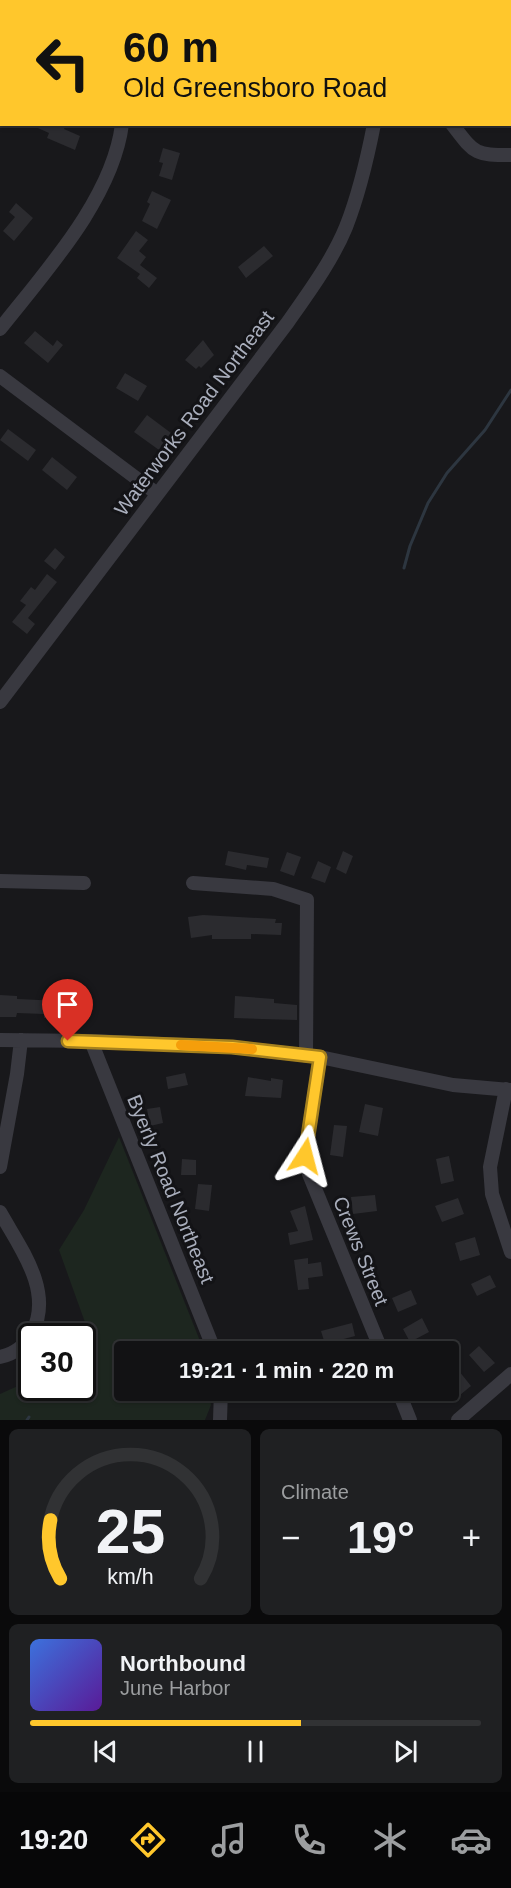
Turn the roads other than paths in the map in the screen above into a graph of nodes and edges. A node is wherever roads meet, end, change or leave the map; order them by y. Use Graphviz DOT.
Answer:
graph roads {
  1 [pos="122,126"];
  2 [pos="374,126"];
  3 [pos="453,126"];
  4 [pos="511,155"];
  5 [pos="0,329"];
  6 [pos="0,376"];
  7 [pos="156,493"];
  8 [pos="0,702"];
  9 [pos="0,881"];
  10 [pos="84,883"];
  11 [pos="193,883"];
  12 [pos="0,1040"];
  13 [pos="21,1041"];
  14 [pos="91,1041"];
  15 [pos="313,1057"];
  16 [pos="508,1090"];
  17 [pos="1,1157"];
  18 [pos="0,1212"];
  19 [pos="511,1252"];
  20 [pos="210,1341"];
  21 [pos="377,1341"];
  22 [pos="0,1357"];
  23 [pos="511,1374"];
  24 [pos="220,1401"];
  25 [pos="402,1401"];
  26 [pos="220,1420"];
  27 [pos="410,1420"];
  28 [pos="458,1420"];
  1 -- 5 [label="street"];
  2 -- 7 [label="street, Waterworks Road Northeast"];
  3 -- 4 [label="street"];
  6 -- 7 [label="street"];
  7 -- 8 [label="street, Waterworks Road Northeast"];
  9 -- 10 [label="street"];
  11 -- 15 [label="street, Crews Street"];
  12 -- 13 [label="street"];
  13 -- 14 [label="street"];
  13 -- 17 [label="street"];
  14 -- 15 [label="street"];
  14 -- 20 [label="street, Byerly Road Northeast"];
  15 -- 16 [label="street"];
  15 -- 21 [label="street, Crews Street"];
  16 -- 19 [label="street"];
  18 -- 22 [label="street"];
  23 -- 28 [label="street"];
  24 -- 26 [label="street"];
  25 -- 27 [label="street"];
}
